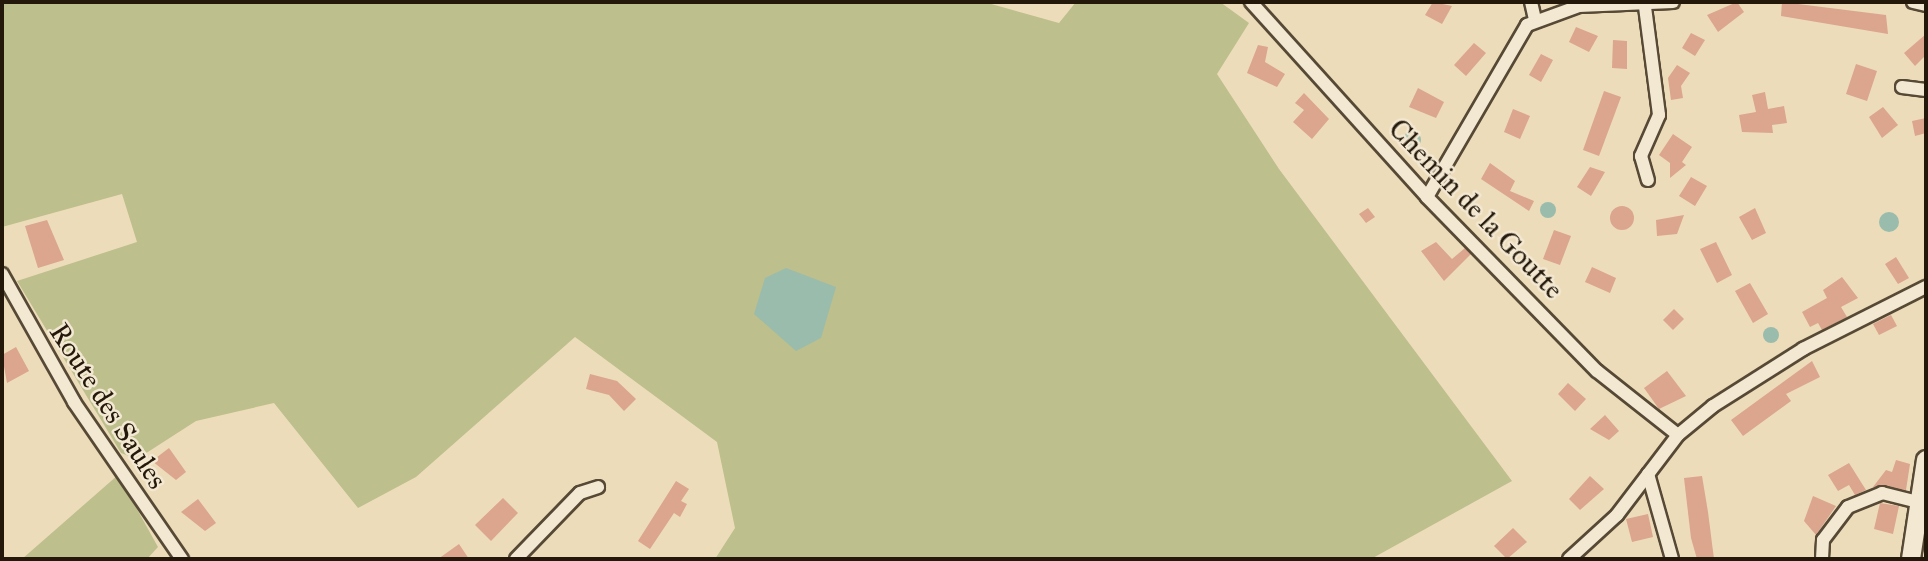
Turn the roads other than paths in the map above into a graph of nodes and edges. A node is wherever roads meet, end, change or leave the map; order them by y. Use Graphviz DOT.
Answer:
graph roads {
  1 [pos="1251,2"];
  2 [pos="1531,2"];
  3 [pos="1673,2"];
  4 [pos="1913,2"];
  5 [pos="1926,5"];
  6 [pos="1645,7"];
  7 [pos="1535,20"];
  8 [pos="1902,87"];
  9 [pos="1926,90"];
  10 [pos="1648,180"];
  11 [pos="1427,197"];
  12 [pos="2,274"];
  13 [pos="1926,287"];
  14 [pos="1920,293"];
  15 [pos="1678,435"];
  16 [pos="1926,460"];
  17 [pos="1648,474"];
  18 [pos="598,487"];
  19 [pos="1915,502"];
  20 [pos="182,559"];
  21 [pos="516,559"];
  22 [pos="1569,559"];
  23 [pos="1672,559"];
  24 [pos="1822,559"];
  25 [pos="1911,559"];
  1 -- 11 [label="street, Chemin de la Goutte"];
  2 -- 7 [label="street"];
  3 -- 6 [label="street"];
  4 -- 5 [label="street"];
  6 -- 7 [label="street"];
  6 -- 10 [label="street"];
  7 -- 11 [label="street"];
  8 -- 9 [label="street"];
  11 -- 15 [label="street, Chemin de la Goutte"];
  12 -- 20 [label="street, Route des Saules"];
  13 -- 14 [label="street"];
  14 -- 15 [label="street"];
  15 -- 17 [label="street"];
  16 -- 19 [label="main road"];
  17 -- 22 [label="street"];
  17 -- 23 [label="street"];
  18 -- 21 [label="street"];
  19 -- 24 [label="street"];
  19 -- 25 [label="main road"];
}
